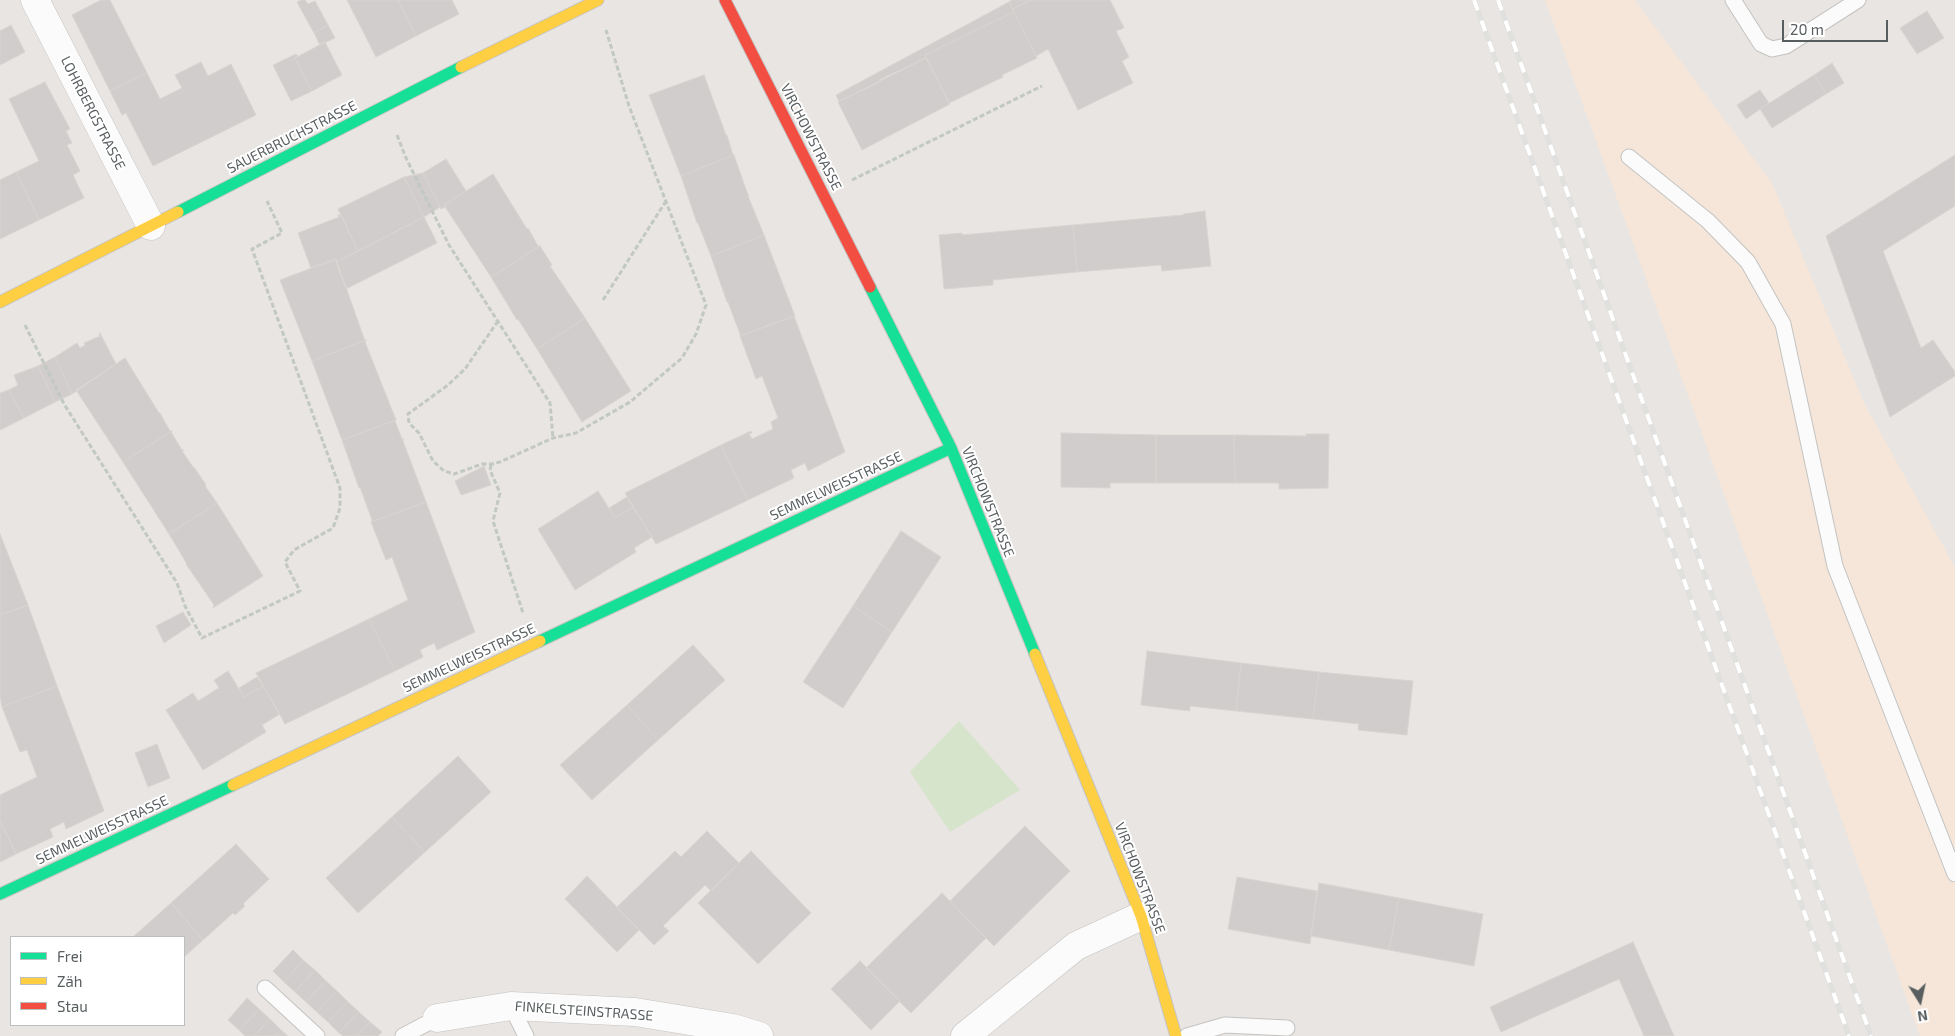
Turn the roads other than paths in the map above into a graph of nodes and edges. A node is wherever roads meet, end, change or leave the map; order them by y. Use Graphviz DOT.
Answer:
graph roads {
  1 [pos="35,0"];
  2 [pos="598,0"];
  3 [pos="725,0"];
  4 [pos="1733,0"];
  5 [pos="1858,0"];
  6 [pos="1629,157"];
  7 [pos="151,226"];
  8 [pos="0,302"];
  9 [pos="950,448"];
  10 [pos="1955,874"];
  11 [pos="0,894"];
  12 [pos="1141,916"];
  13 [pos="265,988"];
  14 [pos="511,1006"];
  15 [pos="437,1018"];
  16 [pos="1287,1028"];
  17 [pos="317,1036"];
  18 [pos="404,1036"];
  19 [pos="526,1036"];
  20 [pos="759,1036"];
  21 [pos="965,1036"];
  22 [pos="1176,1036"];
  23 [pos="1187,1036"];
  1 -- 7 [label="street, LOHRBERGSTRASSE"];
  2 -- 7 [label="street, SAUERBRUCHSTRASSE"];
  3 -- 9 [label="street, VIRCHOWSTRASSE"];
  4 -- 5 [label="lane"];
  6 -- 10 [label="lane"];
  7 -- 8 [label="street, SAUERBRUCHSTRASSE"];
  9 -- 11 [label="street, SEMMELWEISSTRASSE"];
  9 -- 12 [label="street, VIRCHOWSTRASSE"];
  12 -- 21 [label="street"];
  12 -- 22 [label="street, VIRCHOWSTRASSE"];
  13 -- 17 [label="lane"];
  14 -- 15 [label="street, FINKELSTEINSTRASSE"];
  14 -- 19 [label="lane"];
  14 -- 20 [label="street, FINKELSTEINSTRASSE"];
  15 -- 18 [label="lane"];
  16 -- 23 [label="lane"];
}
